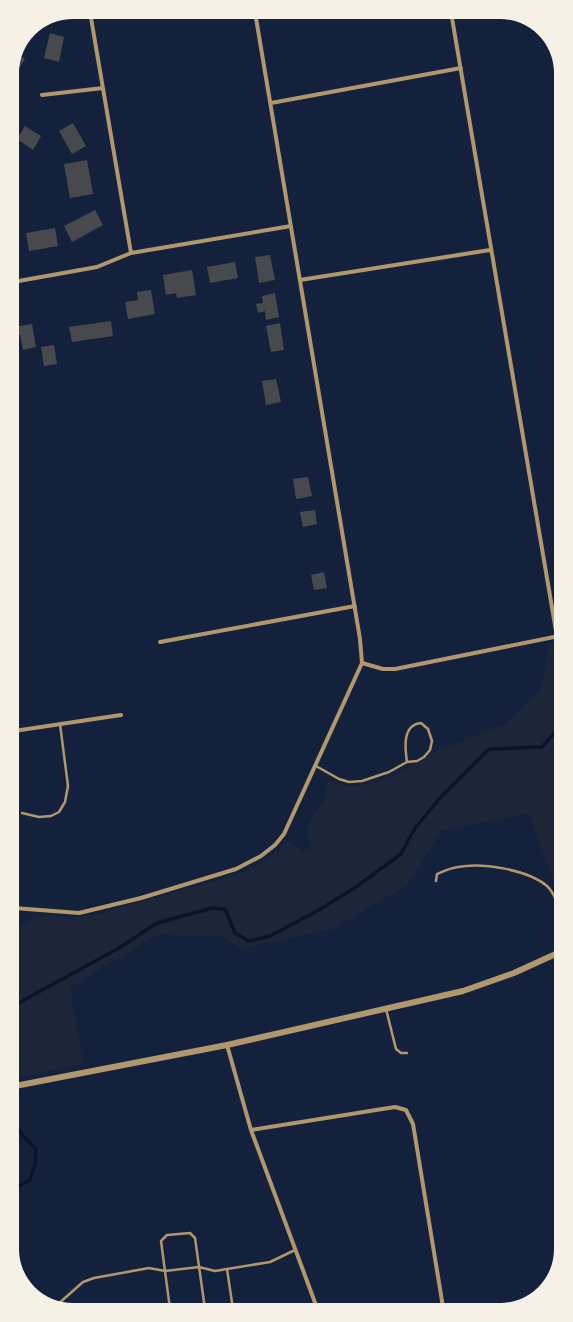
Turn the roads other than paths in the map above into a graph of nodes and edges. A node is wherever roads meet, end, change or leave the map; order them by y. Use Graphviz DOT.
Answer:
graph roads {
  1 [pos="91,19"];
  2 [pos="256,19"];
  3 [pos="452,19"];
  4 [pos="461,68"];
  5 [pos="103,88"];
  6 [pos="42,95"];
  7 [pos="271,104"];
  8 [pos="291,226"];
  9 [pos="490,250"];
  10 [pos="131,253"];
  11 [pos="300,280"];
  12 [pos="19,281"];
  13 [pos="355,606"];
  14 [pos="554,613"];
  15 [pos="554,637"];
  16 [pos="160,642"];
  17 [pos="362,663"];
  18 [pos="121,715"];
  19 [pos="60,724"];
  20 [pos="19,730"];
  21 [pos="407,762"];
  22 [pos="316,766"];
  23 [pos="22,813"];
  24 [pos="436,881"];
  25 [pos="554,895"];
  26 [pos="19,908"];
  27 [pos="554,955"];
  28 [pos="386,1009"];
  29 [pos="227,1045"];
  30 [pos="407,1053"];
  31 [pos="19,1085"];
  32 [pos="251,1130"];
  33 [pos="296,1250"];
  34 [pos="199,1267"];
  35 [pos="227,1269"];
  36 [pos="165,1271"];
  37 [pos="60,1301"];
  38 [pos="169,1303"];
  39 [pos="204,1303"];
  40 [pos="232,1303"];
  41 [pos="315,1303"];
  42 [pos="442,1303"];
  1 -- 5 [label="street"];
  2 -- 7 [label="street"];
  3 -- 4 [label="street"];
  4 -- 7 [label="street"];
  4 -- 9 [label="street"];
  5 -- 6 [label="street"];
  5 -- 10 [label="street"];
  7 -- 8 [label="street"];
  8 -- 10 [label="street"];
  8 -- 11 [label="street"];
  9 -- 11 [label="street"];
  9 -- 14 [label="street"];
  10 -- 12 [label="street"];
  11 -- 13 [label="street"];
  13 -- 16 [label="street"];
  13 -- 17 [label="street"];
  15 -- 17 [label="street"];
  17 -- 22 [label="street"];
  18 -- 19 [label="street"];
  19 -- 20 [label="street"];
  19 -- 23 [label="lane"];
  21 -- 21 [label="lane"];
  21 -- 22 [label="lane"];
  22 -- 26 [label="street"];
  24 -- 25 [label="lane"];
  27 -- 28 [label="street"];
  28 -- 29 [label="street"];
  28 -- 30 [label="lane"];
  29 -- 31 [label="street"];
  29 -- 32 [label="street"];
  32 -- 33 [label="street"];
  32 -- 42 [label="street"];
  33 -- 35 [label="lane"];
  33 -- 41 [label="street"];
  34 -- 35 [label="lane"];
  34 -- 36 [label="lane"];
  34 -- 36 [label="lane"];
  34 -- 39 [label="lane"];
  35 -- 40 [label="lane"];
  36 -- 37 [label="lane"];
  36 -- 38 [label="lane"];
}
